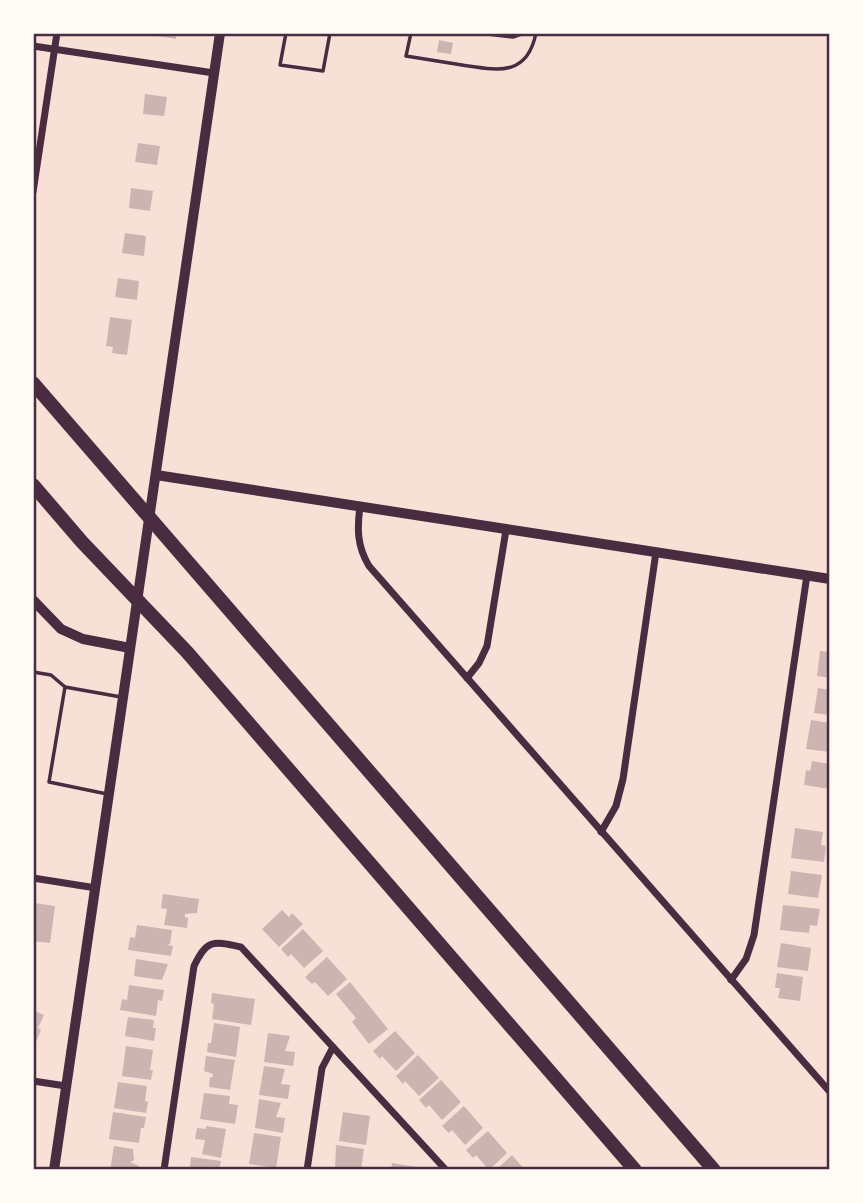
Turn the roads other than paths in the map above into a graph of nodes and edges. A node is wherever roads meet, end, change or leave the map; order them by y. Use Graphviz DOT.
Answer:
graph roads {
  1 [pos="57,33"];
  2 [pos="220,33"];
  3 [pos="286,33"];
  4 [pos="330,33"];
  5 [pos="411,33"];
  6 [pos="479,33"];
  7 [pos="524,33"];
  8 [pos="536,33"];
  9 [pos="33,46"];
  10 [pos="54,49"];
  11 [pos="214,73"];
  12 [pos="33,192"];
  13 [pos="33,383"];
  14 [pos="156,475"];
  15 [pos="33,485"];
  16 [pos="360,506"];
  17 [pos="506,530"];
  18 [pos="656,552"];
  19 [pos="807,575"];
  20 [pos="830,579"];
  21 [pos="33,600"];
  22 [pos="130,648"];
  23 [pos="33,672"];
  24 [pos="467,678"];
  25 [pos="65,687"];
  26 [pos="123,698"];
  27 [pos="109,794"];
  28 [pos="601,832"];
  29 [pos="33,878"];
  30 [pos="96,888"];
  31 [pos="731,980"];
  32 [pos="333,1047"];
  33 [pos="33,1081"];
  34 [pos="66,1086"];
  35 [pos="830,1092"];
  36 [pos="54,1170"];
  37 [pos="164,1170"];
  38 [pos="307,1170"];
  39 [pos="446,1170"];
  40 [pos="635,1170"];
  41 [pos="714,1170"];
  1 -- 10 [label="street"];
  2 -- 11 [label="main road"];
  3 -- 4 [label="lane"];
  5 -- 8 [label="lane"];
  6 -- 7 [label="lane"];
  9 -- 10 [label="street"];
  10 -- 11 [label="street"];
  10 -- 12 [label="street"];
  11 -- 14 [label="main road"];
  13 -- 41 [label="highway"];
  14 -- 16 [label="street"];
  14 -- 22 [label="main road"];
  15 -- 40 [label="highway"];
  16 -- 17 [label="street"];
  16 -- 24 [label="street"];
  17 -- 18 [label="street"];
  17 -- 24 [label="street"];
  18 -- 19 [label="street"];
  18 -- 28 [label="street"];
  19 -- 20 [label="street"];
  19 -- 31 [label="street"];
  21 -- 22 [label="street"];
  22 -- 26 [label="main road"];
  23 -- 25 [label="lane"];
  24 -- 28 [label="street"];
  25 -- 26 [label="lane"];
  25 -- 27 [label="lane"];
  26 -- 27 [label="main road"];
  27 -- 30 [label="main road"];
  28 -- 31 [label="street"];
  29 -- 30 [label="street"];
  30 -- 34 [label="main road"];
  31 -- 35 [label="street"];
  32 -- 37 [label="street"];
  32 -- 38 [label="street"];
  32 -- 39 [label="street"];
  33 -- 34 [label="street"];
  34 -- 36 [label="main road"];
}
